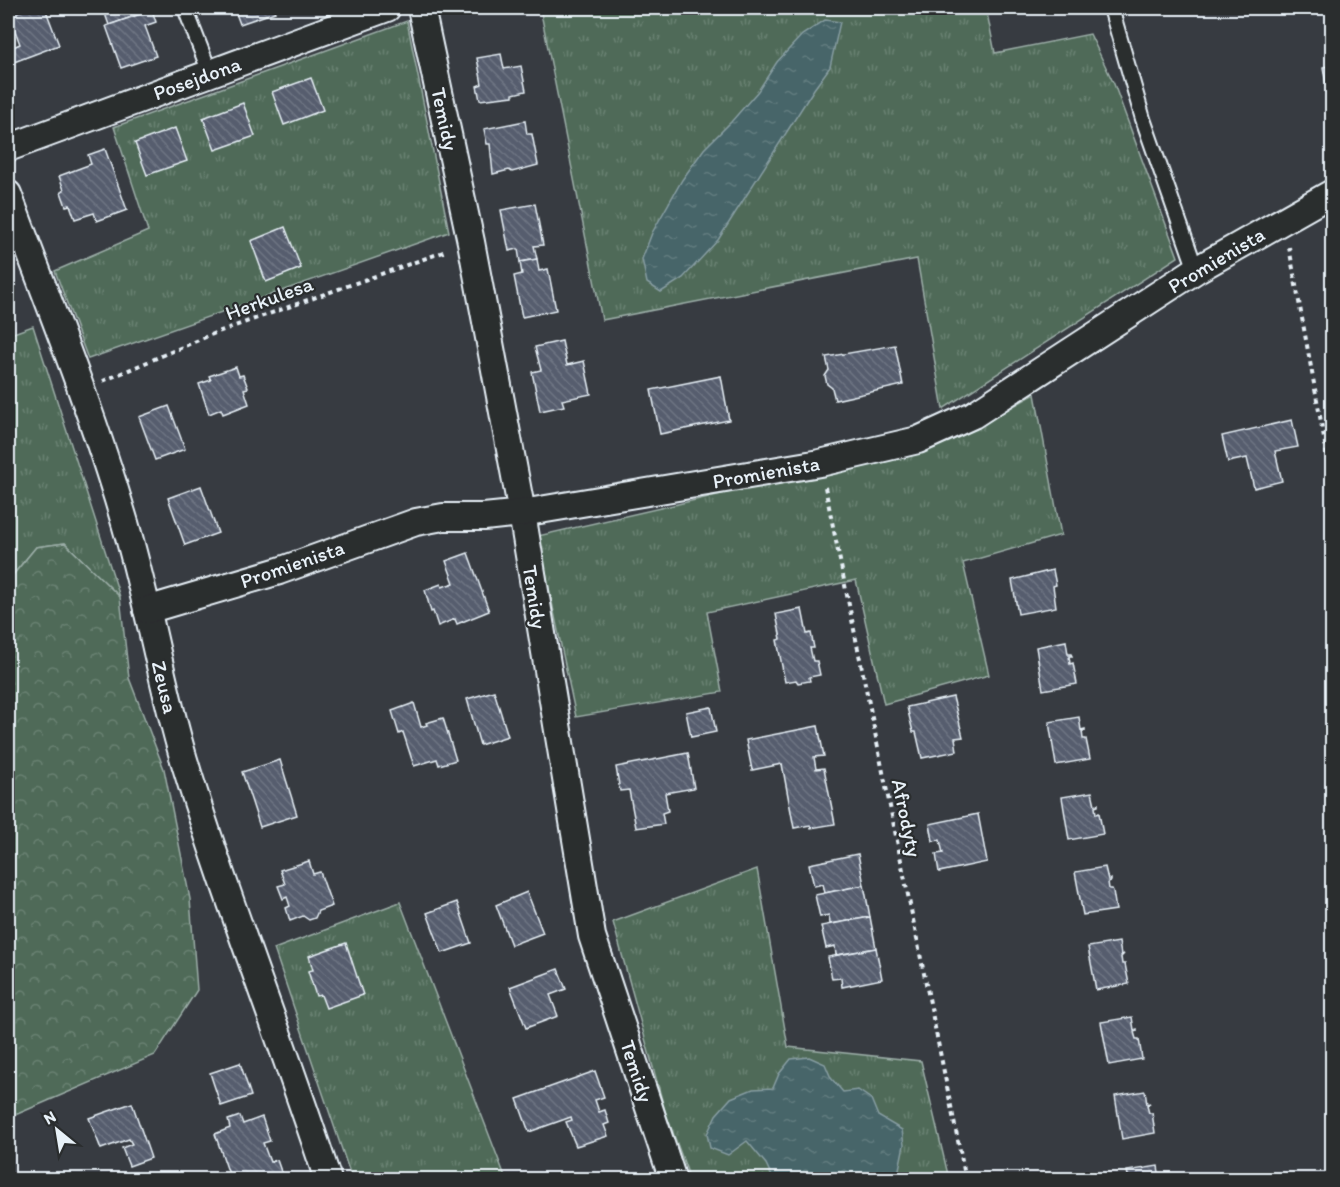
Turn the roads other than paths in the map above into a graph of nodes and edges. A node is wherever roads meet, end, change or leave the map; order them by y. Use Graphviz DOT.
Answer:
graph roads {
  1 [pos="185,8"];
  2 [pos="387,8"];
  3 [pos="421,8"];
  4 [pos="1111,8"];
  5 [pos="210,73"];
  6 [pos="8,148"];
  7 [pos="1332,193"];
  8 [pos="8,194"];
  9 [pos="1196,270"];
  10 [pos="522,513"];
  11 [pos="147,610"];
  12 [pos="328,1179"];
  13 [pos="673,1179"];
  1 -- 5 [label="lane"];
  2 -- 5 [label="street, Posejdona"];
  3 -- 10 [label="street, Temidy"];
  4 -- 9 [label="lane"];
  5 -- 6 [label="street, Posejdona"];
  7 -- 9 [label="street, Promienista"];
  8 -- 11 [label="street, Zeusa"];
  9 -- 10 [label="street, Promienista"];
  10 -- 11 [label="street, Promienista"];
  10 -- 13 [label="street, Temidy"];
  11 -- 12 [label="street, Zeusa"];
}
